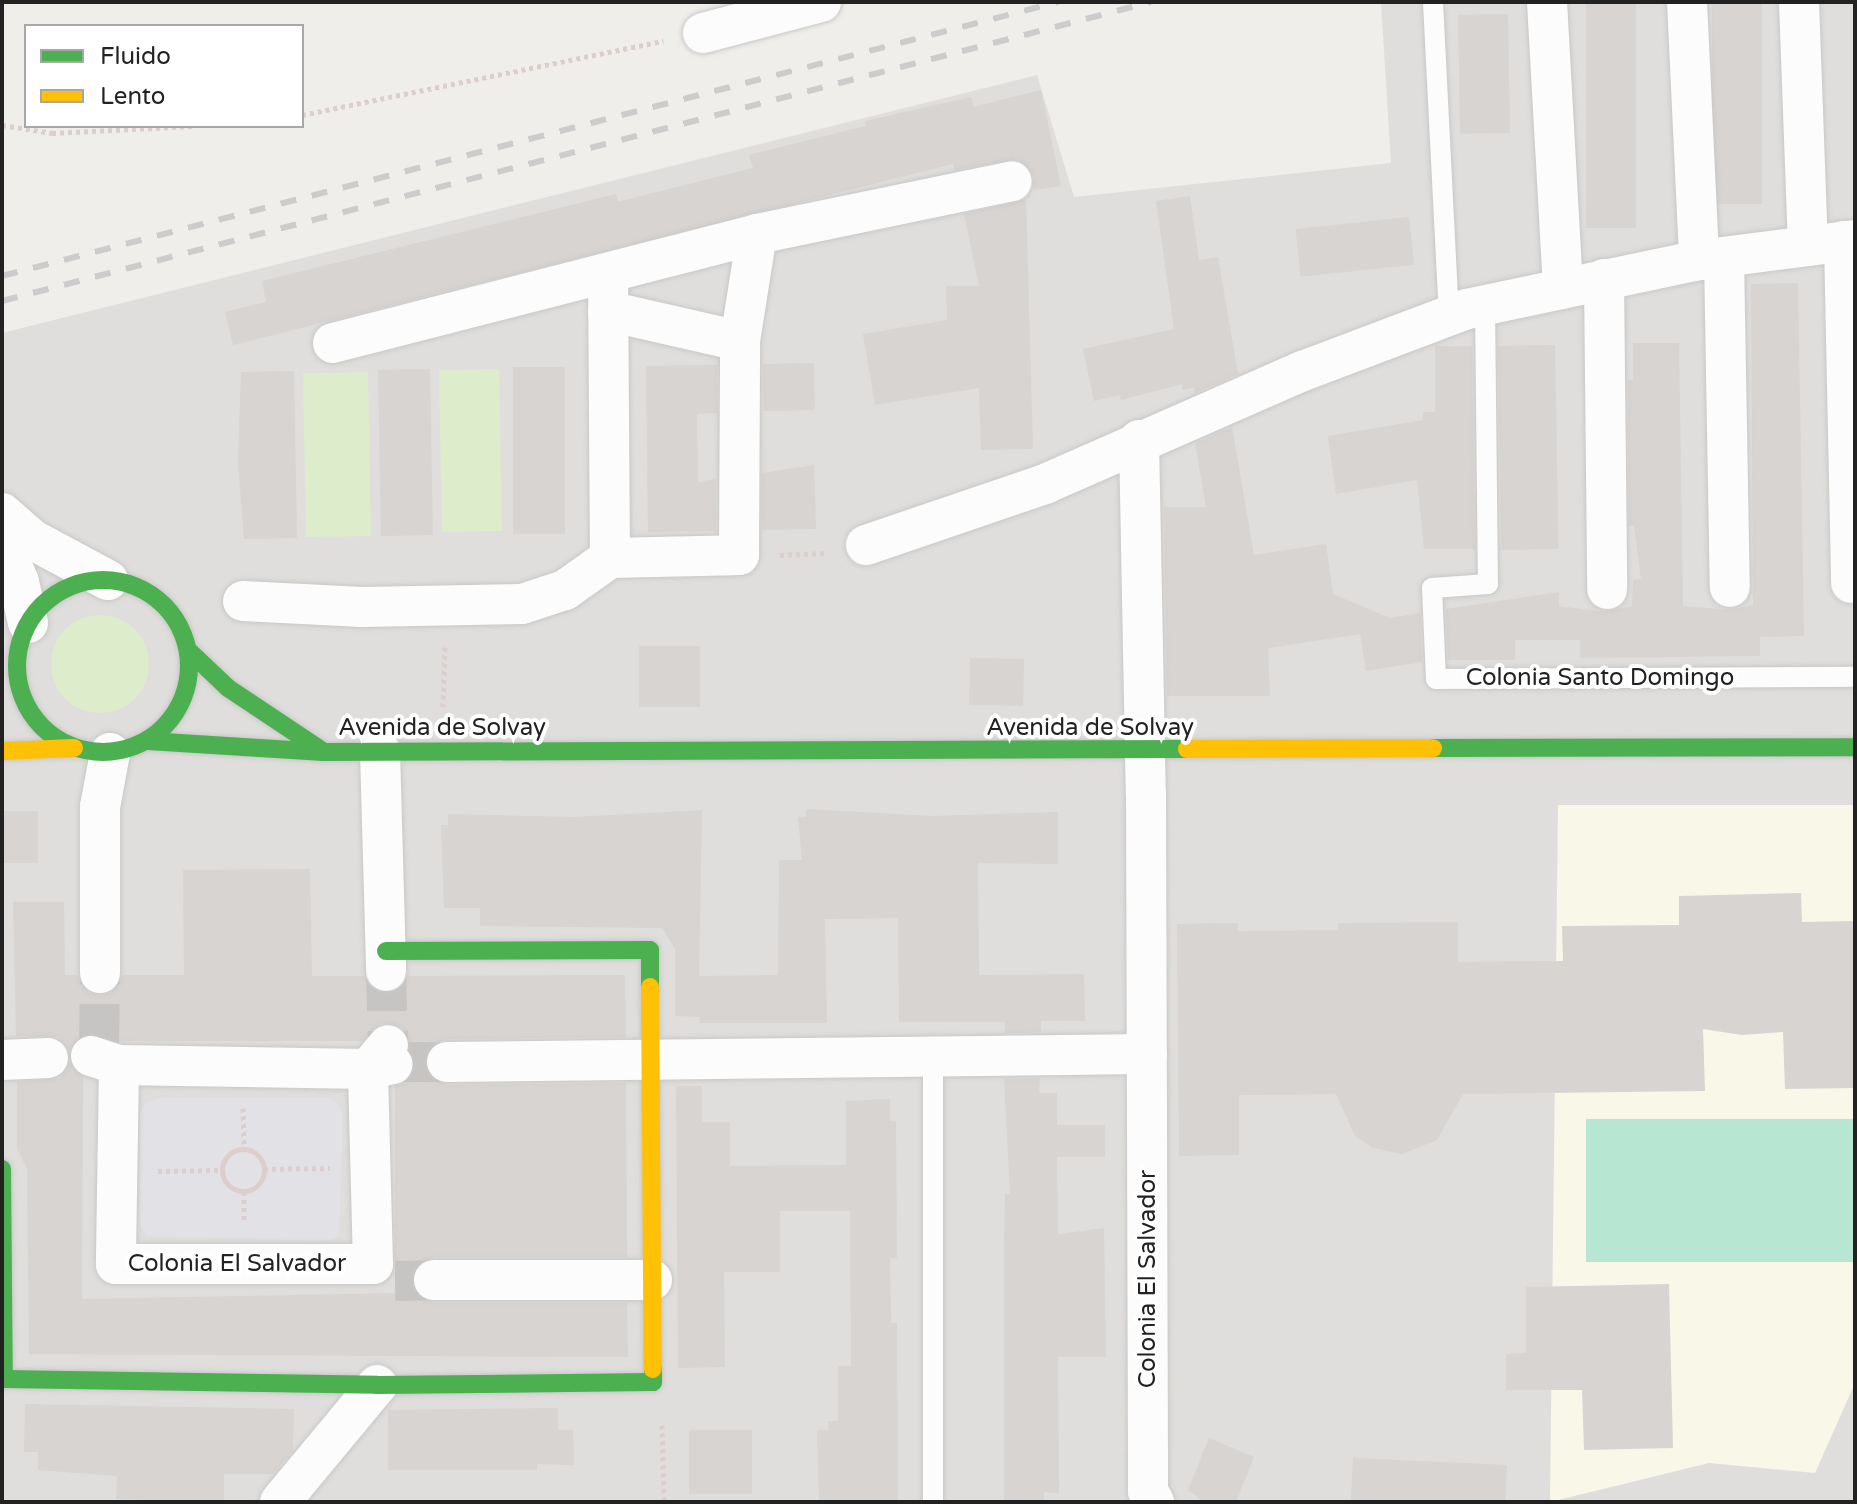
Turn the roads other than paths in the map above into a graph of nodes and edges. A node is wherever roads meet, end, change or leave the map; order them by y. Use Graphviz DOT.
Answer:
graph roads {
  1 [pos="821,2"];
  2 [pos="1433,2"];
  3 [pos="1547,2"];
  4 [pos="1687,2"];
  5 [pos="1799,2"];
  6 [pos="703,33"];
  7 [pos="1012,181"];
  8 [pos="757,234"];
  9 [pos="1836,242"];
  10 [pos="1712,259"];
  11 [pos="1604,279"];
  12 [pos="1563,286"];
  13 [pos="608,292"];
  14 [pos="1467,310"];
  15 [pos="740,341"];
  16 [pos="333,343"];
  17 [pos="1139,440"];
  18 [pos="2,513"];
  19 [pos="2,542"];
  20 [pos="866,545"];
  21 [pos="610,558"];
  22 [pos="108,580"];
  23 [pos="1851,583"];
  24 [pos="1730,587"];
  25 [pos="1607,589"];
  26 [pos="243,601"];
  27 [pos="28,623"];
  28 [pos="188,650"];
  29 [pos="9,673"];
  30 [pos="1855,677"];
  31 [pos="148,741"];
  32 [pos="1855,747"];
  33 [pos="92,750"];
  34 [pos="2,751"];
  35 [pos="380,751"];
  36 [pos="324,752"];
  37 [pos="1144,753"];
  38 [pos="386,961"];
  39 [pos="100,973"];
  40 [pos="933,1054"];
  41 [pos="1147,1054"];
  42 [pos="48,1058"];
  43 [pos="652,1058"];
  44 [pos="2,1060"];
  45 [pos="447,1062"];
  46 [pos="2,1169"];
  47 [pos="379,1278"];
  48 [pos="434,1280"];
  49 [pos="652,1280"];
  50 [pos="377,1376"];
  51 [pos="933,1501"];
  52 [pos="280,1502"];
  53 [pos="1154,1502"];
  1 -- 6 [label="street"];
  2 -- 14 [label="lane"];
  3 -- 12 [label="street"];
  4 -- 10 [label="street"];
  5 -- 9 [label="street"];
  7 -- 8 [label="street"];
  8 -- 13 [label="street"];
  8 -- 15 [label="street"];
  9 -- 10 [label="street"];
  9 -- 23 [label="street"];
  10 -- 11 [label="street"];
  10 -- 24 [label="street"];
  11 -- 12 [label="street"];
  11 -- 25 [label="street"];
  12 -- 14 [label="street"];
  13 -- 15 [label="street"];
  13 -- 16 [label="street"];
  13 -- 21 [label="street"];
  14 -- 17 [label="street"];
  14 -- 30 [label="lane, Colonia Santo Domingo"];
  15 -- 21 [label="street"];
  17 -- 20 [label="street"];
  17 -- 37 [label="street"];
  18 -- 22 [label="street"];
  19 -- 27 [label="street"];
  21 -- 26 [label="street"];
  22 -- 27 [label="main road"];
  22 -- 28 [label="main road"];
  27 -- 29 [label="main road"];
  28 -- 31 [label="main road"];
  28 -- 36 [label="main road, Avenida de Solvay"];
  29 -- 33 [label="main road"];
  31 -- 33 [label="main road"];
  31 -- 36 [label="main road, Avenida de Solvay"];
  32 -- 37 [label="main road, Avenida de Solvay"];
  33 -- 34 [label="main road"];
  33 -- 39 [label="street"];
  35 -- 36 [label="main road, Avenida de Solvay"];
  35 -- 37 [label="main road, Avenida de Solvay"];
  35 -- 38 [label="street"];
  37 -- 41 [label="street, Colonia El Salvador"];
  38 -- 43 [label="main road"];
  40 -- 41 [label="street"];
  40 -- 43 [label="street"];
  40 -- 51 [label="lane"];
  41 -- 53 [label="street, Colonia El Salvador"];
  42 -- 44 [label="street"];
  43 -- 45 [label="street"];
  43 -- 49 [label="main road"];
  46 -- 50 [label="main road"];
  47 -- 47 [label="street, Colonia El Salvador"];
  48 -- 49 [label="street"];
  49 -- 50 [label="main road"];
  50 -- 52 [label="street"];
}
